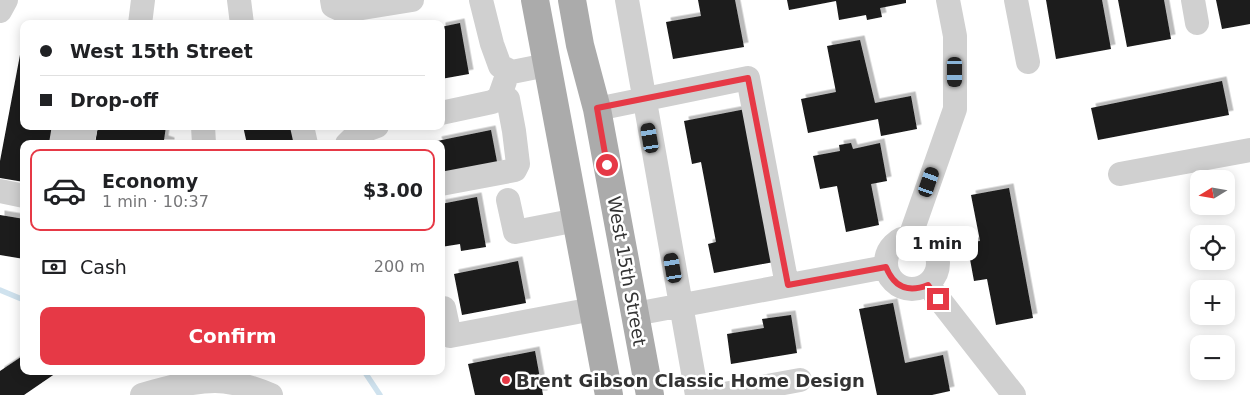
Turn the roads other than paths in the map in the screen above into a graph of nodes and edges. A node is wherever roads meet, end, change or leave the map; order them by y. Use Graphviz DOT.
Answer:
graph roads {
  1 [pos="6,0"];
  2 [pos="143,0"];
  3 [pos="239,0"];
  4 [pos="332,0"];
  5 [pos="412,0"];
  6 [pos="481,0"];
  7 [pos="535,0"];
  8 [pos="572,0"];
  9 [pos="626,0"];
  10 [pos="948,0"];
  11 [pos="1016,0"];
  12 [pos="1193,0"];
  13 [pos="0,11"];
  14 [pos="140,20"];
  15 [pos="242,20"];
  16 [pos="1197,23"];
  17 [pos="1028,62"];
  18 [pos="547,65"];
  19 [pos="507,69"];
  20 [pos="501,94"];
  21 [pos="644,100"];
  22 [pos="597,108"];
  23 [pos="445,112"];
  24 [pos="366,130"];
  25 [pos="351,140"];
  26 [pos="1250,150"];
  27 [pos="1120,174"];
  28 [pos="445,183"];
  29 [pos="0,191"];
  30 [pos="20,195"];
  31 [pos="508,200"];
  32 [pos="577,220"];
  33 [pos="910,237"];
  34 [pos="886,267"];
  35 [pos="788,285"];
  36 [pos="928,285"];
  37 [pos="680,305"];
  38 [pos="593,309"];
  39 [pos="445,313"];
  40 [pos="635,314"];
  41 [pos="800,380"];
  42 [pos="177,391"];
  43 [pos="142,395"];
  44 [pos="271,395"];
  45 [pos="609,395"];
  46 [pos="650,395"];
  47 [pos="696,395"];
  48 [pos="720,395"];
  49 [pos="1014,395"];
  1 -- 13 [label="lane"];
  2 -- 14 [label="lane"];
  3 -- 15 [label="lane"];
  4 -- 5 [label="lane"];
  6 -- 19 [label="lane"];
  7 -- 18 [label="main road"];
  8 -- 22 [label="main road, West 15th Street"];
  9 -- 21 [label="lane"];
  10 -- 33 [label="lane"];
  11 -- 17 [label="lane"];
  12 -- 16 [label="lane"];
  18 -- 19 [label="lane"];
  18 -- 32 [label="main road"];
  19 -- 20 [label="lane"];
  20 -- 23 [label="lane"];
  20 -- 28 [label="lane"];
  21 -- 22 [label="lane"];
  21 -- 35 [label="lane"];
  21 -- 37 [label="lane"];
  22 -- 40 [label="main road, West 15th Street"];
  24 -- 25 [label="lane"];
  26 -- 27 [label="lane"];
  29 -- 30 [label="lane"];
  31 -- 32 [label="lane"];
  32 -- 38 [label="main road"];
  33 -- 34 [label="lane"];
  33 -- 36 [label="lane"];
  34 -- 35 [label="lane"];
  34 -- 36 [label="lane"];
  35 -- 37 [label="lane"];
  36 -- 49 [label="lane"];
  37 -- 40 [label="lane"];
  37 -- 47 [label="lane"];
  38 -- 39 [label="lane"];
  38 -- 45 [label="main road"];
  40 -- 46 [label="main road, West 15th Street"];
  41 -- 48 [label="lane"];
  42 -- 43 [label="lane"];
  42 -- 44 [label="lane"];
}
